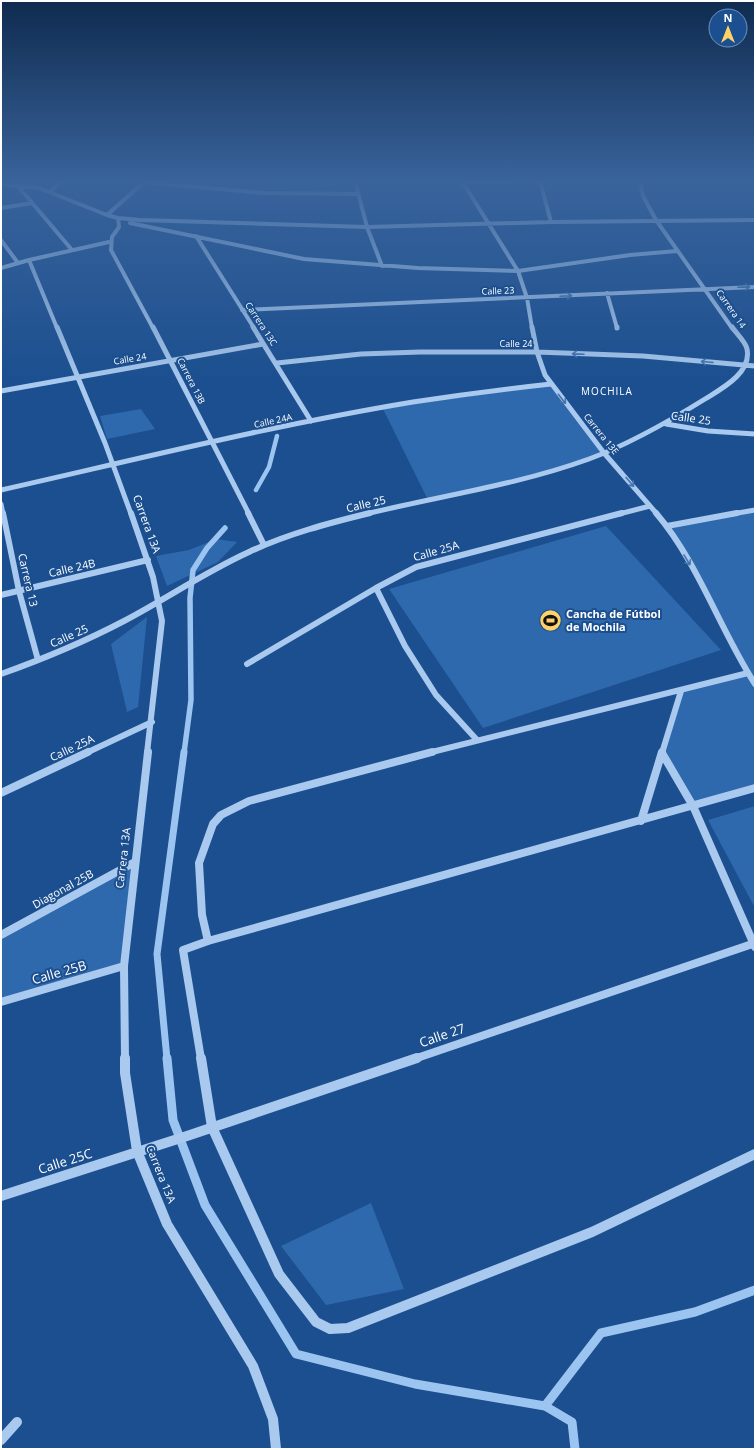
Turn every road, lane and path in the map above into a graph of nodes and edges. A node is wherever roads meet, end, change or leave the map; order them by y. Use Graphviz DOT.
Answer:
graph roads {
  1 [pos="7,249"];
  2 [pos="78,249"];
  3 [pos="111,249"];
  4 [pos="204,249"];
  5 [pos="255,249"];
  6 [pos="375,249"];
  7 [pos="505,249"];
  8 [pos="72,250"];
  9 [pos="677,251"];
  10 [pos="29,260"];
  11 [pos="18,263"];
  12 [pos="382,266"];
  13 [pos="1,268"];
  14 [pos="518,271"];
  15 [pos="755,287"];
  16 [pos="706,288"];
  17 [pos="607,293"];
  18 [pos="527,298"];
  19 [pos="242,310"];
  20 [pos="617,328"];
  21 [pos="263,344"];
  22 [pos="755,347"];
  23 [pos="747,348"];
  24 [pos="537,352"];
  25 [pos="171,360"];
  26 [pos="277,363"];
  27 [pos="746,365"];
  28 [pos="755,366"];
  29 [pos="78,377"];
  30 [pos="551,384"];
  31 [pos="1,391"];
  32 [pos="311,421"];
  33 [pos="666,424"];
  34 [pos="755,434"];
  35 [pos="212,442"];
  36 [pos="604,453"];
  37 [pos="113,465"];
  38 [pos="1,490"];
  39 [pos="1,504"];
  40 [pos="650,506"];
  41 [pos="755,510"];
  42 [pos="667,526"];
  43 [pos="264,545"];
  44 [pos="148,560"];
  45 [pos="376,588"];
  46 [pos="19,591"];
  47 [pos="1,595"];
  48 [pos="160,600"];
  49 [pos="38,660"];
  50 [pos="247,664"];
  51 [pos="748,673"];
  52 [pos="1,674"];
  53 [pos="755,684"];
  54 [pos="681,691"];
  55 [pos="152,722"];
  56 [pos="478,740"];
  57 [pos="662,752"];
  58 [pos="755,788"];
  59 [pos="1,793"];
  60 [pos="693,806"];
  61 [pos="641,821"];
  62 [pos="135,862"];
  63 [pos="1,935"];
  64 [pos="208,941"];
  65 [pos="754,944"];
  66 [pos="124,966"];
  67 [pos="1,1002"];
  68 [pos="212,1127"];
  69 [pos="137,1151"];
  70 [pos="755,1154"];
  71 [pos="1,1196"];
  72 [pos="17,1422"];
  73 [pos="1,1440"];
  74 [pos="276,1449"];
  1 -- 11 [label="street"];
  2 -- 8 [label="street"];
  3 -- 25 [label="street, Carrera 13B"];
  4 -- 19 [label="street, Carrera 13C"];
  5 -- 12 [label="street"];
  6 -- 12 [label="street"];
  7 -- 14 [label="street, Carrera 13E"];
  8 -- 10 [label="street"];
  9 -- 14 [label="street"];
  9 -- 16 [label="street, Carrera 14"];
  10 -- 11 [label="street"];
  10 -- 29 [label="street, Carrera 13A"];
  11 -- 13 [label="street"];
  12 -- 14 [label="street"];
  14 -- 18 [label="street, Carrera 13E"];
  16 -- 15 [label="street, Calle 23, one-way"];
  16 -- 17 [label="street, Calle 23"];
  16 -- 23 [label="street, Carrera 14"];
  18 -- 17 [label="street, Calle 23, one-way"];
  17 -- 20 [label="street"];
  18 -- 19 [label="street, Calle 23"];
  18 -- 24 [label="street, Carrera 13E"];
  19 -- 21 [label="street, Carrera 13C"];
  21 -- 25 [label="street, Calle 24"];
  21 -- 26 [label="street, Carrera 13C"];
  22 -- 23 [label="street"];
  23 -- 27 [label="street"];
  24 -- 26 [label="street, Calle 24"];
  27 -- 24 [label="street, Calle 24, one-way"];
  24 -- 30 [label="street, Carrera 13E"];
  25 -- 29 [label="street, Calle 24"];
  25 -- 35 [label="street, Carrera 13B"];
  26 -- 32 [label="street, Carrera 13C"];
  27 -- 28 [label="street, Calle 24"];
  27 -- 33 [label="street"];
  29 -- 31 [label="street, Calle 24"];
  29 -- 37 [label="street, Carrera 13A"];
  30 -- 32 [label="street, Calle 24A"];
  30 -- 36 [label="street, Carrera 13E, one-way"];
  32 -- 35 [label="street, Calle 24A"];
  33 -- 34 [label="street, Calle 25"];
  33 -- 36 [label="street, Calle 25"];
  35 -- 37 [label="street, Calle 24A"];
  35 -- 43 [label="street, Carrera 13B"];
  36 -- 40 [label="street, Carrera 13E, one-way"];
  36 -- 43 [label="street, Calle 25"];
  37 -- 38 [label="street, Calle 24A"];
  37 -- 44 [label="street, Carrera 13A"];
  39 -- 46 [label="street, Carrera 13"];
  40 -- 42 [label="street, Carrera 13E"];
  40 -- 45 [label="street, Calle 25A"];
  41 -- 42 [label="street"];
  42 -- 51 [label="street, Carrera 13E, one-way"];
  43 -- 48 [label="street, Calle 25"];
  44 -- 46 [label="street, Calle 24B"];
  44 -- 48 [label="street, Carrera 13A"];
  45 -- 50 [label="street, Calle 25A"];
  45 -- 56 [label="street"];
  46 -- 47 [label="street, Calle 24B"];
  46 -- 49 [label="street, Carrera 13"];
  48 -- 49 [label="street, Calle 25"];
  48 -- 55 [label="street, Carrera 13A"];
  49 -- 52 [label="street, Calle 25"];
  51 -- 53 [label="street, Carrera 13E"];
  51 -- 54 [label="street"];
  54 -- 56 [label="street"];
  54 -- 57 [label="street"];
  55 -- 59 [label="street, Calle 25A"];
  55 -- 62 [label="street, Carrera 13A"];
  56 -- 64 [label="street"];
  57 -- 60 [label="street"];
  57 -- 61 [label="street"];
  58 -- 60 [label="street"];
  60 -- 61 [label="street"];
  60 -- 65 [label="street"];
  61 -- 64 [label="street"];
  62 -- 63 [label="street, Diagonal 25B"];
  62 -- 66 [label="street, Carrera 13A"];
  64 -- 68 [label="street"];
  65 -- 68 [label="street, Calle 27"];
  66 -- 67 [label="street, Calle 25B"];
  66 -- 69 [label="street, Carrera 13A"];
  68 -- 69 [label="street, Calle 27"];
  68 -- 70 [label="street"];
  69 -- 71 [label="street, Calle 25C"];
  69 -- 74 [label="street, Carrera 13A"];
  72 -- 73 [label="street"];
}
